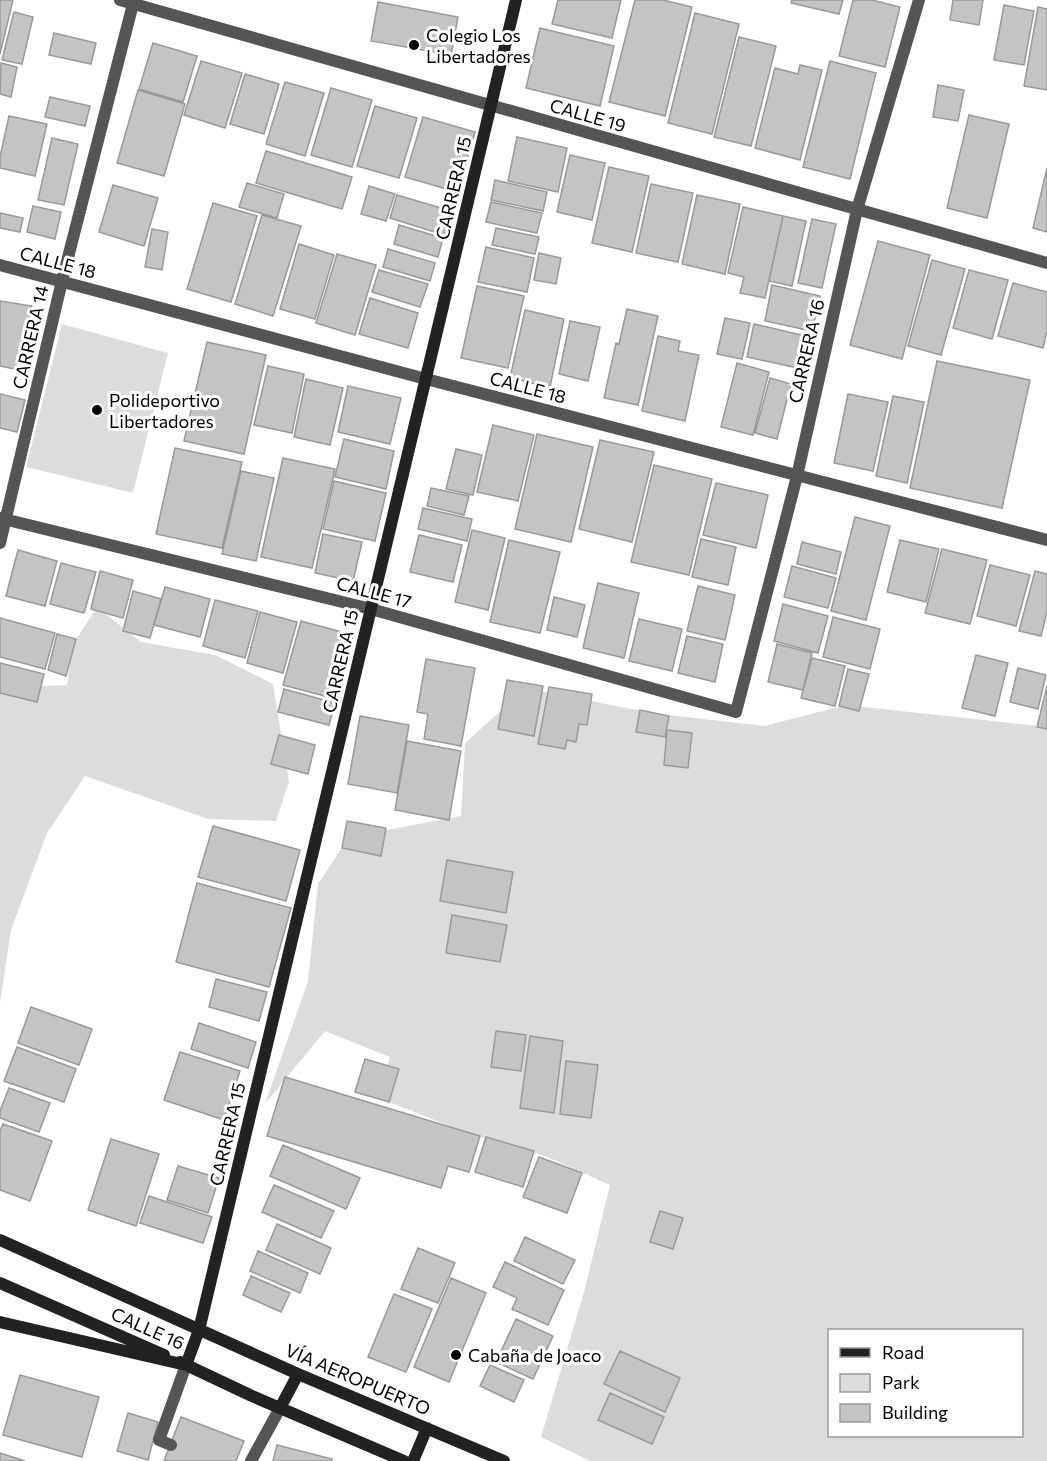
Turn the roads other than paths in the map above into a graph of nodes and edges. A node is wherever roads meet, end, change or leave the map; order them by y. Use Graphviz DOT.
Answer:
graph roads {
  1 [pos="120,0"];
  2 [pos="516,0"];
  3 [pos="919,0"];
  4 [pos="133,2"];
  5 [pos="491,106"];
  6 [pos="857,210"];
  7 [pos="1047,263"];
  8 [pos="0,265"];
  9 [pos="62,281"];
  10 [pos="426,379"];
  11 [pos="797,476"];
  12 [pos="3,518"];
  13 [pos="1047,540"];
  14 [pos="0,543"];
  15 [pos="371,609"];
  16 [pos="736,712"];
  17 [pos="0,1240"];
  18 [pos="0,1283"];
  19 [pos="0,1322"];
  20 [pos="199,1330"];
  21 [pos="186,1365"];
  22 [pos="298,1374"];
  23 [pos="280,1408"];
  24 [pos="427,1428"];
  25 [pos="171,1445"];
  26 [pos="251,1461"];
  27 [pos="404,1461"];
  28 [pos="413,1461"];
  29 [pos="504,1461"];
  1 -- 4 [label="street, CALLE 19"];
  2 -- 5 [label="street, CARRERA 15"];
  3 -- 6 [label="street, CARRERA 16"];
  4 -- 5 [label="street, CALLE 19"];
  4 -- 9 [label="street, CARRERA 14"];
  5 -- 6 [label="street, CALLE 19"];
  5 -- 10 [label="street, CARRERA 15"];
  6 -- 7 [label="street, CALLE 19"];
  6 -- 11 [label="street, CARRERA 16"];
  8 -- 9 [label="street, CALLE 18"];
  9 -- 10 [label="street, CALLE 18"];
  9 -- 12 [label="street, CARRERA 14"];
  10 -- 11 [label="street, CALLE 18"];
  10 -- 15 [label="street, CARRERA 15"];
  11 -- 13 [label="street, CALLE 18"];
  11 -- 16 [label="street, CARRERA 16"];
  12 -- 14 [label="street, CARRERA 14"];
  12 -- 15 [label="street, CALLE 17"];
  15 -- 16 [label="street, CALLE 17"];
  15 -- 20 [label="street, CARRERA 15"];
  17 -- 20 [label="street, CALLE 16"];
  18 -- 21 [label="street, CALLE 16"];
  19 -- 21 [label="street"];
  20 -- 21 [label="street, CARRERA 15"];
  20 -- 22 [label="street, VÍA AEROPUERTO"];
  21 -- 23 [label="street, CALLE 16"];
  21 -- 25 [label="street"];
  22 -- 23 [label="street"];
  22 -- 24 [label="street, VÍA AEROPUERTO"];
  23 -- 26 [label="street"];
  23 -- 27 [label="street"];
  24 -- 28 [label="street"];
  24 -- 29 [label="street, VÍA AEROPUERTO"];
}
